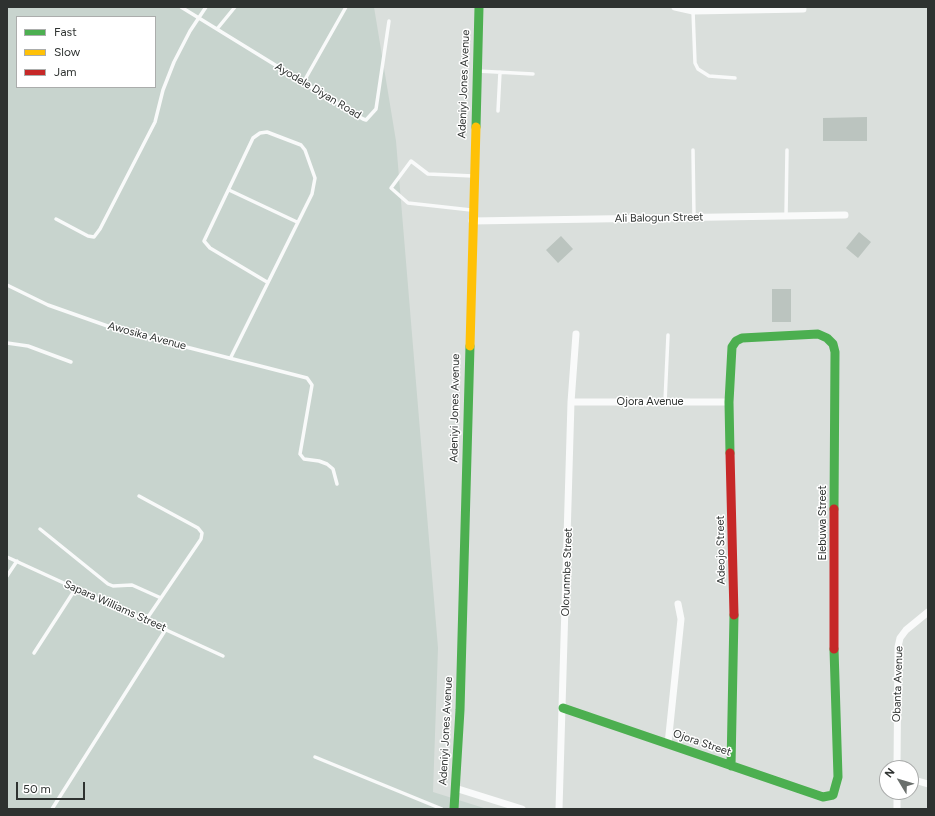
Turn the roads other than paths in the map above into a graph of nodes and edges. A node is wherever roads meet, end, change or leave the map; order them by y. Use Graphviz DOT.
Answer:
graph roads {
  1 [pos="181,7"];
  2 [pos="206,7"];
  3 [pos="235,7"];
  4 [pos="346,7"];
  5 [pos="479,7"];
  6 [pos="675,7"];
  7 [pos="803,9"];
  8 [pos="693,11"];
  9 [pos="198,17"];
  10 [pos="389,21"];
  11 [pos="217,29"];
  12 [pos="477,71"];
  13 [pos="500,72"];
  14 [pos="533,74"];
  15 [pos="735,78"];
  16 [pos="303,83"];
  17 [pos="498,111"];
  18 [pos="693,150"];
  19 [pos="787,150"];
  20 [pos="473,176"];
  21 [pos="229,190"];
  22 [pos="472,210"];
  23 [pos="846,215"];
  24 [pos="786,216"];
  25 [pos="694,217"];
  26 [pos="56,219"];
  27 [pos="472,221"];
  28 [pos="297,222"];
  29 [pos="267,282"];
  30 [pos="7,285"];
  31 [pos="576,334"];
  32 [pos="668,335"];
  33 [pos="742,338"];
  34 [pos="7,343"];
  35 [pos="231,358"];
  36 [pos="71,362"];
  37 [pos="572,402"];
  38 [pos="665,402"];
  39 [pos="729,402"];
  40 [pos="337,484"];
  41 [pos="139,496"];
  42 [pos="40,529"];
  43 [pos="7,557"];
  44 [pos="17,561"];
  45 [pos="7,576"];
  46 [pos="76,588"];
  47 [pos="161,598"];
  48 [pos="678,604"];
  49 [pos="928,612"];
  50 [pos="146,620"];
  51 [pos="166,629"];
  52 [pos="34,653"];
  53 [pos="223,656"];
  54 [pos="563,708"];
  55 [pos="668,744"];
  56 [pos="315,757"];
  57 [pos="897,760"];
  58 [pos="731,766"];
  59 [pos="455,788"];
  60 [pos="833,795"];
  61 [pos="52,809"];
  62 [pos="442,809"];
  63 [pos="454,809"];
  64 [pos="522,809"];
  65 [pos="559,809"];
  1 -- 9 [label="lane, Ayodele Diyan Road"];
  2 -- 9 [label="lane"];
  3 -- 11 [label="lane"];
  4 -- 16 [label="lane"];
  5 -- 12 [label="street, Adeniyi Jones Avenue"];
  6 -- 8 [label="street"];
  7 -- 8 [label="street"];
  8 -- 15 [label="lane"];
  9 -- 11 [label="lane, Ayodele Diyan Road"];
  9 -- 26 [label="lane"];
  10 -- 16 [label="lane, Ayodele Diyan Road"];
  11 -- 16 [label="lane, Ayodele Diyan Road"];
  12 -- 13 [label="lane"];
  12 -- 20 [label="street, Adeniyi Jones Avenue"];
  13 -- 14 [label="lane"];
  13 -- 17 [label="lane"];
  18 -- 25 [label="lane"];
  19 -- 24 [label="lane"];
  20 -- 22 [label="street, Adeniyi Jones Avenue"];
  20 -- 22 [label="lane"];
  21 -- 28 [label="lane"];
  21 -- 28 [label="lane"];
  21 -- 29 [label="lane"];
  22 -- 27 [label="street, Adeniyi Jones Avenue"];
  23 -- 24 [label="street, Ali Balogun Street"];
  24 -- 25 [label="street, Ali Balogun Street"];
  25 -- 27 [label="street, Ali Balogun Street"];
  27 -- 59 [label="street, Adeniyi Jones Avenue"];
  28 -- 29 [label="lane"];
  29 -- 35 [label="lane"];
  30 -- 35 [label="lane, Awosika Avenue"];
  31 -- 37 [label="street, Olorunmbe Street"];
  32 -- 38 [label="lane"];
  33 -- 39 [label="street, Adeojo Street"];
  33 -- 60 [label="street, Elebuwa Street"];
  34 -- 36 [label="lane"];
  35 -- 40 [label="lane, Awosika Avenue"];
  37 -- 38 [label="street, Ojora Avenue"];
  37 -- 54 [label="street, Olorunmbe Street"];
  38 -- 39 [label="street, Ojora Avenue"];
  39 -- 58 [label="street, Adeojo Street"];
  41 -- 47 [label="lane"];
  42 -- 47 [label="lane"];
  43 -- 44 [label="lane, Sapara Williams Street"];
  44 -- 45 [label="lane"];
  44 -- 46 [label="lane, Sapara Williams Street"];
  46 -- 50 [label="lane, Sapara Williams Street"];
  46 -- 52 [label="lane"];
  47 -- 50 [label="lane"];
  48 -- 55 [label="street"];
  49 -- 57 [label="street, Obanta Avenue"];
  50 -- 51 [label="lane, Sapara Williams Street"];
  51 -- 53 [label="lane, Sapara Williams Street"];
  51 -- 61 [label="lane"];
  54 -- 55 [label="street, Ojora Street"];
  54 -- 65 [label="street, Olorunmbe Street"];
  55 -- 58 [label="street, Ojora Street"];
  56 -- 62 [label="lane"];
  58 -- 60 [label="street, Ojora Street"];
  59 -- 63 [label="street, Adeniyi Jones Avenue"];
  59 -- 64 [label="street"];
}
